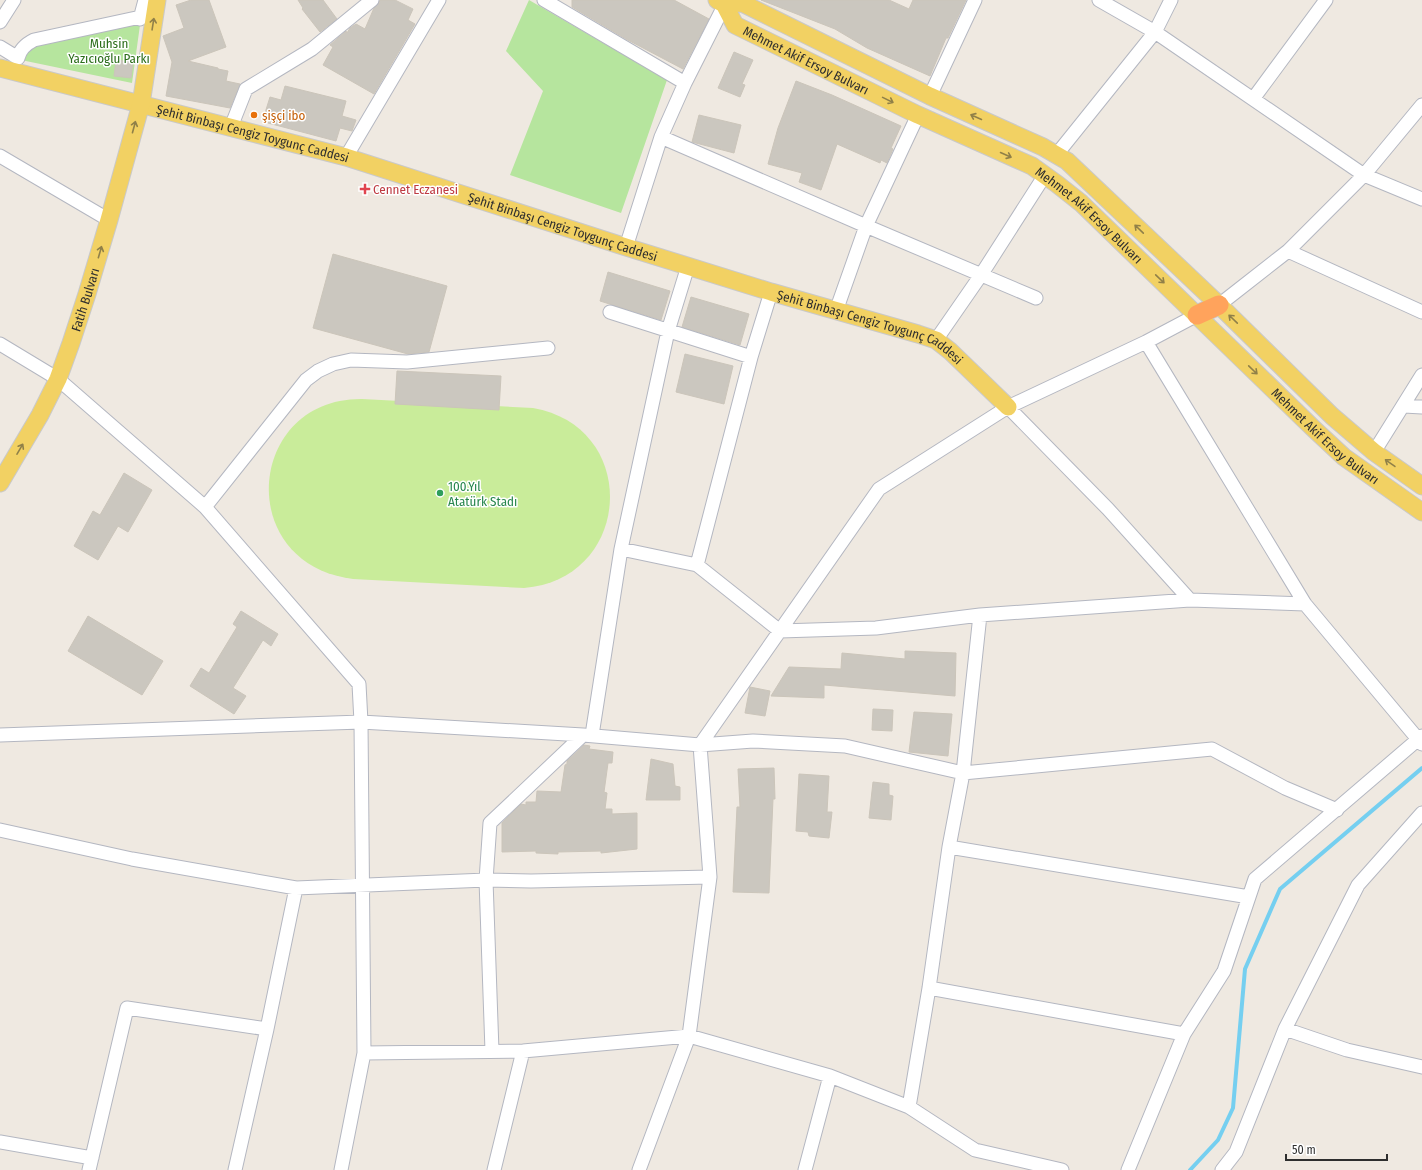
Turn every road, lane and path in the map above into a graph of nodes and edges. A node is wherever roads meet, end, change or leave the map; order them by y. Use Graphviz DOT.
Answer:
graph roads {
  1 [pos="14,0"];
  2 [pos="145,0"];
  3 [pos="156,0"];
  4 [pos="372,0"];
  5 [pos="544,0"];
  6 [pos="975,0"];
  7 [pos="1098,0"];
  8 [pos="1171,0"];
  9 [pos="1326,0"];
  10 [pos="436,1"];
  11 [pos="723,2"];
  12 [pos="0,22"];
  13 [pos="1155,32"];
  14 [pos="0,47"];
  15 [pos="0,68"];
  16 [pos="685,83"];
  17 [pos="930,96"];
  18 [pos="1253,99"];
  19 [pos="141,104"];
  20 [pos="1422,105"];
  21 [pos="918,115"];
  22 [pos="231,126"];
  23 [pos="661,137"];
  24 [pos="1057,154"];
  25 [pos="0,156"];
  26 [pos="346,157"];
  27 [pos="1045,175"];
  28 [pos="1364,175"];
  29 [pos="1422,199"];
  30 [pos="109,220"];
  31 [pos="866,226"];
  32 [pos="626,247"];
  33 [pos="1288,251"];
  34 [pos="688,266"];
  35 [pos="981,275"];
  36 [pos="771,292"];
  37 [pos="1036,298"];
  38 [pos="1219,305"];
  39 [pos="836,311"];
  40 [pos="610,312"];
  41 [pos="1422,312"];
  42 [pos="1197,315"];
  43 [pos="668,330"];
  44 [pos="936,340"];
  45 [pos="1146,342"];
  46 [pos="0,344"];
  47 [pos="548,348"];
  48 [pos="751,357"];
  49 [pos="1422,374"];
  50 [pos="58,379"];
  51 [pos="1404,406"];
  52 [pos="1008,407"];
  53 [pos="1422,407"];
  54 [pos="1374,452"];
  55 [pos="0,483"];
  56 [pos="1422,486"];
  57 [pos="205,507"];
  58 [pos="1422,512"];
  59 [pos="621,549"];
  60 [pos="697,565"];
  61 [pos="1190,600"];
  62 [pos="1305,604"];
  63 [pos="980,615"];
  64 [pos="780,630"];
  65 [pos="361,722"];
  66 [pos="0,735"];
  67 [pos="588,735"];
  68 [pos="1421,740"];
  69 [pos="700,745"];
  70 [pos="963,772"];
  71 [pos="1337,810"];
  72 [pos="1422,813"];
  73 [pos="0,830"];
  74 [pos="949,847"];
  75 [pos="710,877"];
  76 [pos="486,880"];
  77 [pos="362,885"];
  78 [pos="296,888"];
  79 [pos="1249,898"];
  80 [pos="929,988"];
  81 [pos="267,1029"];
  82 [pos="1285,1029"];
  83 [pos="1184,1034"];
  84 [pos="689,1036"];
  85 [pos="523,1050"];
  86 [pos="492,1051"];
  87 [pos="364,1053"];
  88 [pos="1422,1067"];
  89 [pos="830,1076"];
  90 [pos="909,1107"];
  91 [pos="0,1142"];
  92 [pos="90,1164"];
  93 [pos="235,1170"];
  94 [pos="341,1170"];
  95 [pos="494,1170"];
  96 [pos="639,1170"];
  97 [pos="805,1170"];
  98 [pos="1062,1170"];
  99 [pos="1128,1170"];
  100 [pos="1222,1170"];
  1 -- 12 [label="street"];
  2 -- 14 [label="street"];
  19 -- 3 [label="main road, Fatih Bulvarı, one-way"];
  4 -- 22 [label="street"];
  5 -- 16 [label="street"];
  6 -- 17 [label="street"];
  7 -- 13 [label="street"];
  8 -- 13 [label="street"];
  9 -- 18 [label="street"];
  10 -- 26 [label="street"];
  11 -- 16 [label="street"];
  11 -- 17 [label="main road, Mehmet Akif Ersoy Bulvarı"];
  11 -- 21 [label="main road, Mehmet Akif Ersoy Bulvarı, one-way"];
  13 -- 18 [label="street"];
  13 -- 24 [label="street"];
  15 -- 19 [label="main road, Şehit Binbaşı Cengiz Toygunç Caddesi"];
  16 -- 23 [label="street"];
  24 -- 17 [label="main road, Mehmet Akif Ersoy Bulvarı, one-way"];
  18 -- 28 [label="street"];
  19 -- 22 [label="main road, Şehit Binbaşı Cengiz Toygunç Caddesi"];
  30 -- 19 [label="main road, Fatih Bulvarı, one-way"];
  20 -- 28 [label="street"];
  21 -- 27 [label="main road, Mehmet Akif Ersoy Bulvarı, one-way"];
  21 -- 31 [label="street"];
  22 -- 26 [label="main road, Şehit Binbaşı Cengiz Toygunç Caddesi"];
  23 -- 31 [label="street"];
  23 -- 32 [label="street"];
  38 -- 24 [label="main road, Mehmet Akif Ersoy Bulvarı, one-way"];
  25 -- 30 [label="street"];
  26 -- 32 [label="main road, Şehit Binbaşı Cengiz Toygunç Caddesi"];
  27 -- 35 [label="street"];
  27 -- 42 [label="main road, Mehmet Akif Ersoy Bulvarı, one-way"];
  28 -- 29 [label="street"];
  28 -- 33 [label="street"];
  50 -- 30 [label="main road, Fatih Bulvarı, one-way"];
  31 -- 35 [label="street"];
  31 -- 39 [label="street"];
  32 -- 34 [label="main road, Şehit Binbaşı Cengiz Toygunç Caddesi"];
  33 -- 38 [label="street"];
  33 -- 41 [label="street"];
  34 -- 36 [label="main road, Şehit Binbaşı Cengiz Toygunç Caddesi"];
  34 -- 43 [label="street"];
  35 -- 37 [label="street"];
  35 -- 44 [label="street"];
  36 -- 39 [label="main road, Şehit Binbaşı Cengiz Toygunç Caddesi"];
  36 -- 48 [label="street"];
  38 -- 42 [label="highway"];
  54 -- 38 [label="main road, Mehmet Akif Ersoy Bulvarı, one-way"];
  39 -- 44 [label="main road, Şehit Binbaşı Cengiz Toygunç Caddesi"];
  40 -- 43 [label="street"];
  42 -- 45 [label="street"];
  42 -- 58 [label="main road, Mehmet Akif Ersoy Bulvarı, one-way"];
  43 -- 48 [label="street"];
  43 -- 59 [label="street"];
  44 -- 52 [label="main road, Şehit Binbaşı Cengiz Toygunç Caddesi"];
  45 -- 52 [label="street"];
  45 -- 62 [label="street"];
  46 -- 50 [label="street"];
  47 -- 57 [label="street"];
  48 -- 60 [label="street"];
  49 -- 51 [label="street"];
  55 -- 50 [label="main road, Fatih Bulvarı, one-way"];
  50 -- 57 [label="street"];
  51 -- 53 [label="street"];
  51 -- 54 [label="street"];
  52 -- 61 [label="street"];
  52 -- 64 [label="street"];
  56 -- 54 [label="main road, Mehmet Akif Ersoy Bulvarı, one-way"];
  57 -- 65 [label="street"];
  59 -- 60 [label="street"];
  59 -- 67 [label="street"];
  60 -- 64 [label="street"];
  61 -- 62 [label="street"];
  61 -- 63 [label="street"];
  62 -- 68 [label="street"];
  63 -- 64 [label="street"];
  63 -- 70 [label="street"];
  64 -- 69 [label="street"];
  65 -- 66 [label="street"];
  65 -- 67 [label="street"];
  65 -- 77 [label="street"];
  67 -- 69 [label="street"];
  67 -- 76 [label="street"];
  68 -- 71 [label="street"];
  69 -- 70 [label="street"];
  69 -- 75 [label="street"];
  70 -- 71 [label="street"];
  70 -- 74 [label="street"];
  71 -- 79 [label="street"];
  72 -- 82 [label="street"];
  73 -- 78 [label="street"];
  74 -- 79 [label="street"];
  74 -- 80 [label="street"];
  75 -- 76 [label="street"];
  75 -- 84 [label="street"];
  76 -- 77 [label="street"];
  76 -- 86 [label="street"];
  77 -- 78 [label="street"];
  77 -- 87 [label="street"];
  78 -- 81 [label="street"];
  79 -- 83 [label="street"];
  80 -- 83 [label="street"];
  80 -- 90 [label="street"];
  81 -- 92 [label="street"];
  81 -- 93 [label="street"];
  82 -- 88 [label="street"];
  82 -- 100 [label="street"];
  83 -- 99 [label="street"];
  84 -- 85 [label="street"];
  84 -- 89 [label="street"];
  84 -- 96 [label="street"];
  85 -- 86 [label="street"];
  85 -- 95 [label="street"];
  86 -- 87 [label="street"];
  87 -- 94 [label="street"];
  89 -- 90 [label="street"];
  89 -- 97 [label="street"];
  90 -- 98 [label="street"];
  91 -- 92 [label="street"];
}
